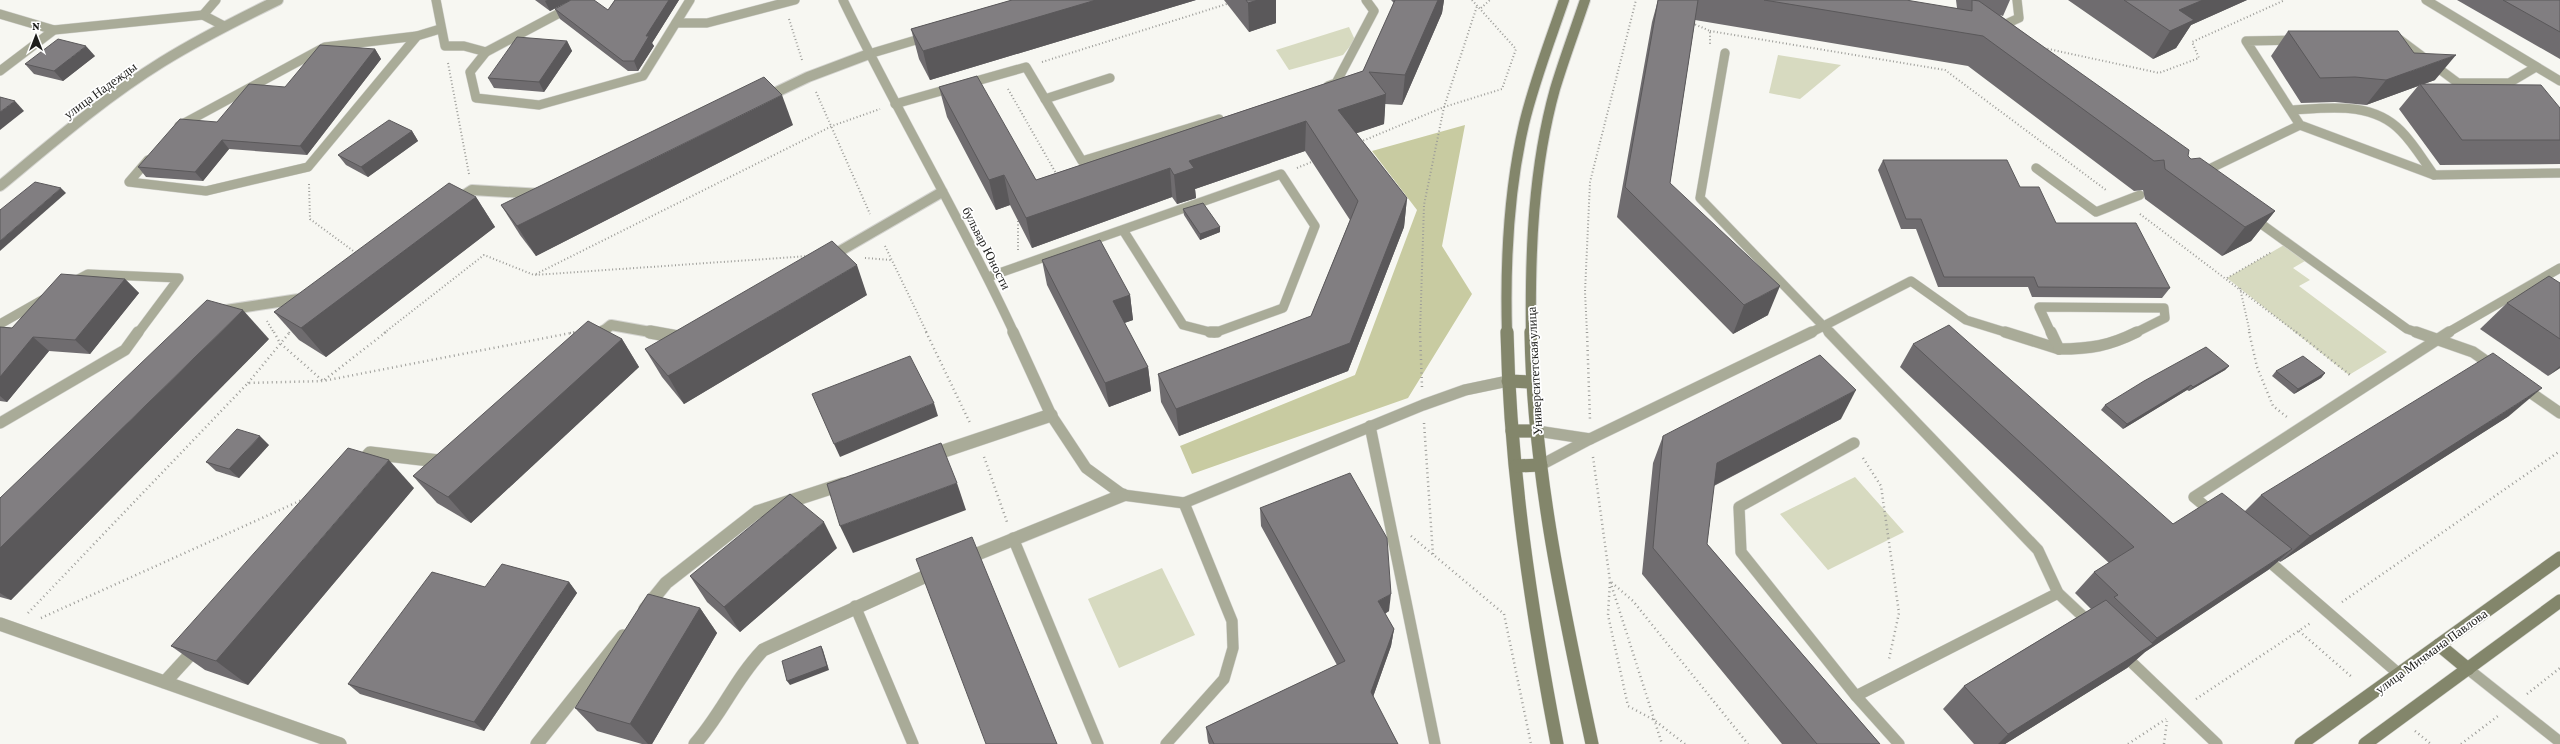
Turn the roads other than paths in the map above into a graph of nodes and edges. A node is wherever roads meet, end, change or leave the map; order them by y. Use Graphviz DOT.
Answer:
graph roads {
  1 [pos="216,0"];
  2 [pos="278,0"];
  3 [pos="436,0"];
  4 [pos="584,0"];
  5 [pos="690,0"];
  6 [pos="795,0"];
  7 [pos="1366,0"];
  8 [pos="1564,0"];
  9 [pos="1585,0"];
  10 [pos="2017,0"];
  11 [pos="2426,0"];
  12 [pos="845,1"];
  13 [pos="0,14"];
  14 [pos="203,15"];
  15 [pos="676,23"];
  16 [pos="224,26"];
  17 [pos="440,29"];
  18 [pos="54,30"];
  19 [pos="938,34"];
  20 [pos="417,36"];
  21 [pos="2004,37"];
  22 [pos="2388,37"];
  23 [pos="2301,40"];
  24 [pos="486,52"];
  25 [pos="1725,53"];
  26 [pos="869,54"];
  27 [pos="2536,67"];
  28 [pos="0,71"];
  29 [pos="1110,78"];
  30 [pos="2560,81"];
  31 [pos="1321,88"];
  32 [pos="1045,99"];
  33 [pos="751,104"];
  34 [pos="895,104"];
  35 [pos="2291,110"];
  36 [pos="1232,115"];
  37 [pos="2300,126"];
  38 [pos="171,134"];
  39 [pos="155,152"];
  40 [pos="2036,168"];
  41 [pos="2560,173"];
  42 [pos="2434,175"];
  43 [pos="2207,184"];
  44 [pos="0,186"];
  45 [pos="942,192"];
  46 [pos="558,195"];
  47 [pos="2140,195"];
  48 [pos="446,208"];
  49 [pos="2245,211"];
  50 [pos="1124,230"];
  51 [pos="819,262"];
  52 [pos="2560,268"];
  53 [pos="988,277"];
  54 [pos="313,297"];
  55 [pos="214,321"];
  56 [pos="0,324"];
  57 [pos="1823,327"];
  58 [pos="693,335"];
  59 [pos="2437,339"];
  60 [pos="2058,349"];
  61 [pos="581,351"];
  62 [pos="2504,374"];
  63 [pos="1508,381"];
  64 [pos="1533,382"];
  65 [pos="2516,382"];
  66 [pos="2560,413"];
  67 [pos="1051,415"];
  68 [pos="0,423"];
  69 [pos="1370,426"];
  70 [pos="1512,431"];
  71 [pos="1537,431"];
  72 [pos="1590,439"];
  73 [pos="1854,443"];
  74 [pos="456,457"];
  75 [pos="919,460"];
  76 [pos="1541,465"];
  77 [pos="1516,466"];
  78 [pos="352,474"];
  79 [pos="853,481"];
  80 [pos="1123,495"];
  81 [pos="1184,503"];
  82 [pos="2224,523"];
  83 [pos="1013,538"];
  84 [pos="2254,549"];
  85 [pos="2560,558"];
  86 [pos="2058,593"];
  87 [pos="2560,601"];
  88 [pos="855,606"];
  89 [pos="6,627"];
  90 [pos="2098,630"];
  91 [pos="207,636"];
  92 [pos="2439,645"];
  93 [pos="2114,646"];
  94 [pos="2468,669"];
  95 [pos="2399,674"];
  96 [pos="165,682"];
  97 [pos="1856,696"];
  98 [pos="2560,742"];
  99 [pos="340,744"];
  100 [pos="537,744"];
  101 [pos="695,744"];
  102 [pos="913,744"];
  103 [pos="1098,744"];
  104 [pos="1166,744"];
  105 [pos="1435,744"];
  106 [pos="1557,744"];
  107 [pos="1592,744"];
  108 [pos="1899,744"];
  109 [pos="2217,744"];
  110 [pos="2301,744"];
  111 [pos="2365,744"];
  1 -- 14 [label="lane"];
  2 -- 16 [label="street, улица Надежды"];
  3 -- 17 [label="lane"];
  4 -- 24 [label="lane"];
  5 -- 15 [label="lane"];
  6 -- 15 [label="lane"];
  7 -- 31 [label="lane"];
  8 -- 63 [label="main road, Университетская улица"];
  9 -- 64 [label="main road, Университетская улица"];
  10 -- 21 [label="lane"];
  11 -- 27 [label="lane"];
  12 -- 26 [label="lane, бульвар Юности"];
  13 -- 18 [label="lane"];
  14 -- 16 [label="lane"];
  14 -- 18 [label="lane"];
  15 -- 24 [label="lane"];
  16 -- 44 [label="street, улица Надежды"];
  17 -- 20 [label="lane"];
  17 -- 24 [label="lane"];
  18 -- 28 [label="lane"];
  19 -- 26 [label="lane"];
  20 -- 38 [label="lane"];
  20 -- 39 [label="lane"];
  22 -- 27 [label="lane"];
  23 -- 35 [label="lane"];
  25 -- 57 [label="lane"];
  26 -- 33 [label="street"];
  26 -- 34 [label="lane, бульвар Юности"];
  27 -- 30 [label="lane"];
  29 -- 32 [label="lane"];
  32 -- 34 [label="lane"];
  32 -- 36 [label="lane"];
  34 -- 45 [label="lane, бульвар Юности"];
  35 -- 37 [label="lane"];
  35 -- 42 [label="lane"];
  37 -- 42 [label="lane"];
  37 -- 43 [label="lane"];
  40 -- 47 [label="lane"];
  41 -- 42 [label="lane"];
  45 -- 51 [label="street"];
  45 -- 53 [label="lane, бульвар Юности"];
  46 -- 48 [label="street"];
  49 -- 59 [label="lane"];
  50 -- 50 [label="lane"];
  50 -- 53 [label="lane"];
  52 -- 59 [label="lane"];
  53 -- 67 [label="lane, бульвар Юности"];
  54 -- 55 [label="street"];
  56 -- 68 [label="lane"];
  57 -- 60 [label="lane"];
  57 -- 72 [label="lane"];
  57 -- 86 [label="lane"];
  58 -- 61 [label="street"];
  59 -- 62 [label="lane"];
  59 -- 82 [label="lane"];
  60 -- 60 [label="lane"];
  63 -- 64 [label="main road"];
  63 -- 69 [label="lane"];
  63 -- 70 [label="main road, Университетская улица"];
  64 -- 71 [label="main road, Университетская улица"];
  65 -- 66 [label="lane"];
  67 -- 75 [label="street"];
  67 -- 80 [label="lane, бульвар Юности"];
  69 -- 81 [label="lane"];
  69 -- 105 [label="lane"];
  70 -- 71 [label="main road"];
  70 -- 77 [label="main road, Университетская улица"];
  71 -- 72 [label="lane"];
  71 -- 76 [label="main road, Университетская улица"];
  72 -- 76 [label="lane"];
  73 -- 97 [label="lane"];
  74 -- 78 [label="street"];
  76 -- 77 [label="main road"];
  76 -- 107 [label="main road, Университетская улица"];
  77 -- 106 [label="main road, Университетская улица"];
  79 -- 100 [label="street"];
  80 -- 81 [label="lane"];
  80 -- 83 [label="street"];
  81 -- 104 [label="lane"];
  83 -- 88 [label="street"];
  83 -- 103 [label="lane"];
  84 -- 95 [label="lane"];
  85 -- 92 [label="main road, улица Мичмана Павлова"];
  86 -- 90 [label="lane"];
  86 -- 97 [label="lane"];
  87 -- 94 [label="main road"];
  88 -- 101 [label="street"];
  88 -- 102 [label="lane"];
  89 -- 96 [label="street"];
  91 -- 96 [label="street"];
  92 -- 94 [label="main road"];
  92 -- 95 [label="main road, улица Мичмана Павлова"];
  93 -- 109 [label="lane"];
  94 -- 98 [label="lane"];
  94 -- 111 [label="main road"];
  95 -- 110 [label="main road, улица Мичмана Павлова"];
  96 -- 99 [label="street"];
  97 -- 108 [label="lane"];
}
